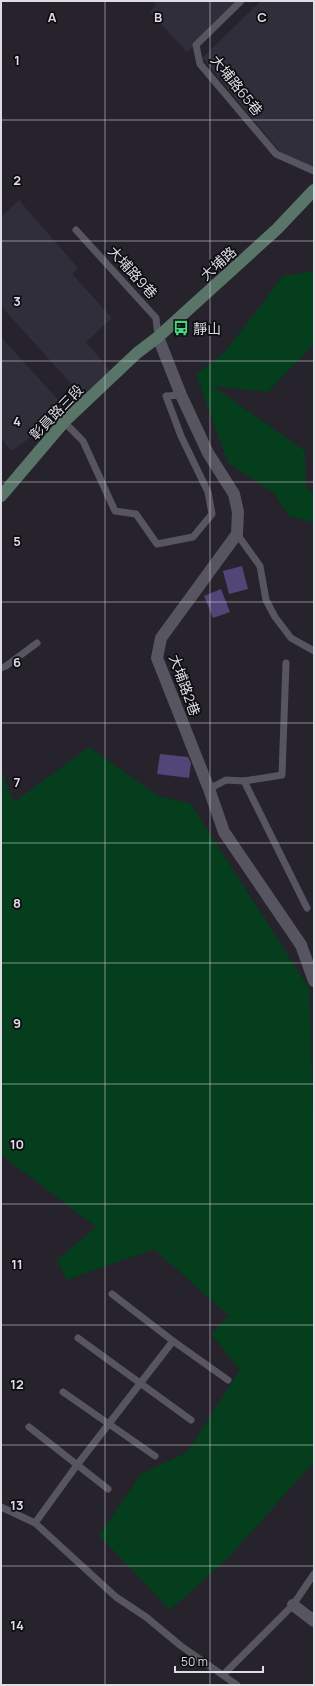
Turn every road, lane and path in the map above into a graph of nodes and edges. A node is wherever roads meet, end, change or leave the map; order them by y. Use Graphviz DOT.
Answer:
graph roads {
  1 [pos="241,1"];
  2 [pos="314,171"];
  3 [pos="313,192"];
  4 [pos="76,230"];
  5 [pos="158,337"];
  6 [pos="137,353"];
  7 [pos="181,395"];
  8 [pos="64,422"];
  9 [pos="1,496"];
  10 [pos="237,534"];
  11 [pos="37,643"];
  12 [pos="314,651"];
  13 [pos="286,663"];
  14 [pos="1,668"];
  15 [pos="244,781"];
  16 [pos="209,789"];
  17 [pos="307,908"];
  18 [pos="314,981"];
  19 [pos="112,1294"];
  20 [pos="78,1338"];
  21 [pos="173,1341"];
  22 [pos="228,1380"];
  23 [pos="140,1383"];
  24 [pos="63,1392"];
  25 [pos="191,1420"];
  26 [pos="109,1424"];
  27 [pos="29,1427"];
  28 [pos="155,1456"];
  29 [pos="77,1465"];
  30 [pos="108,1489"];
  31 [pos="1,1507"];
  32 [pos="35,1523"];
  33 [pos="314,1574"];
  34 [pos="293,1605"];
  35 [pos="314,1621"];
  36 [pos="224,1675"];
  37 [pos="237,1685"];
  1 -- 2 [label="lane, 大埔路65巷"];
  3 -- 5 [label="main road, 大埔路"];
  4 -- 5 [label="lane, 大埔路9巷"];
  5 -- 6 [label="main road, 大埔路"];
  5 -- 7 [label="street"];
  6 -- 8 [label="main road, 彰員路三段"];
  7 -- 8 [label="lane"];
  7 -- 10 [label="street"];
  8 -- 9 [label="main road, 彰員路三段"];
  10 -- 12 [label="lane"];
  10 -- 16 [label="street, 大埔路2巷"];
  11 -- 14 [label="lane"];
  13 -- 15 [label="lane"];
  15 -- 16 [label="lane"];
  15 -- 17 [label="lane"];
  16 -- 18 [label="street, 大埔路2巷"];
  19 -- 21 [label="lane"];
  20 -- 23 [label="lane"];
  21 -- 22 [label="lane"];
  21 -- 23 [label="lane"];
  23 -- 25 [label="lane"];
  23 -- 26 [label="lane"];
  24 -- 26 [label="lane"];
  26 -- 28 [label="lane"];
  26 -- 29 [label="lane"];
  27 -- 29 [label="lane"];
  29 -- 30 [label="lane"];
  29 -- 32 [label="lane"];
  31 -- 32 [label="lane"];
  32 -- 36 [label="lane"];
  33 -- 34 [label="lane"];
  34 -- 35 [label="street"];
  34 -- 36 [label="lane"];
  36 -- 37 [label="lane"];
}
